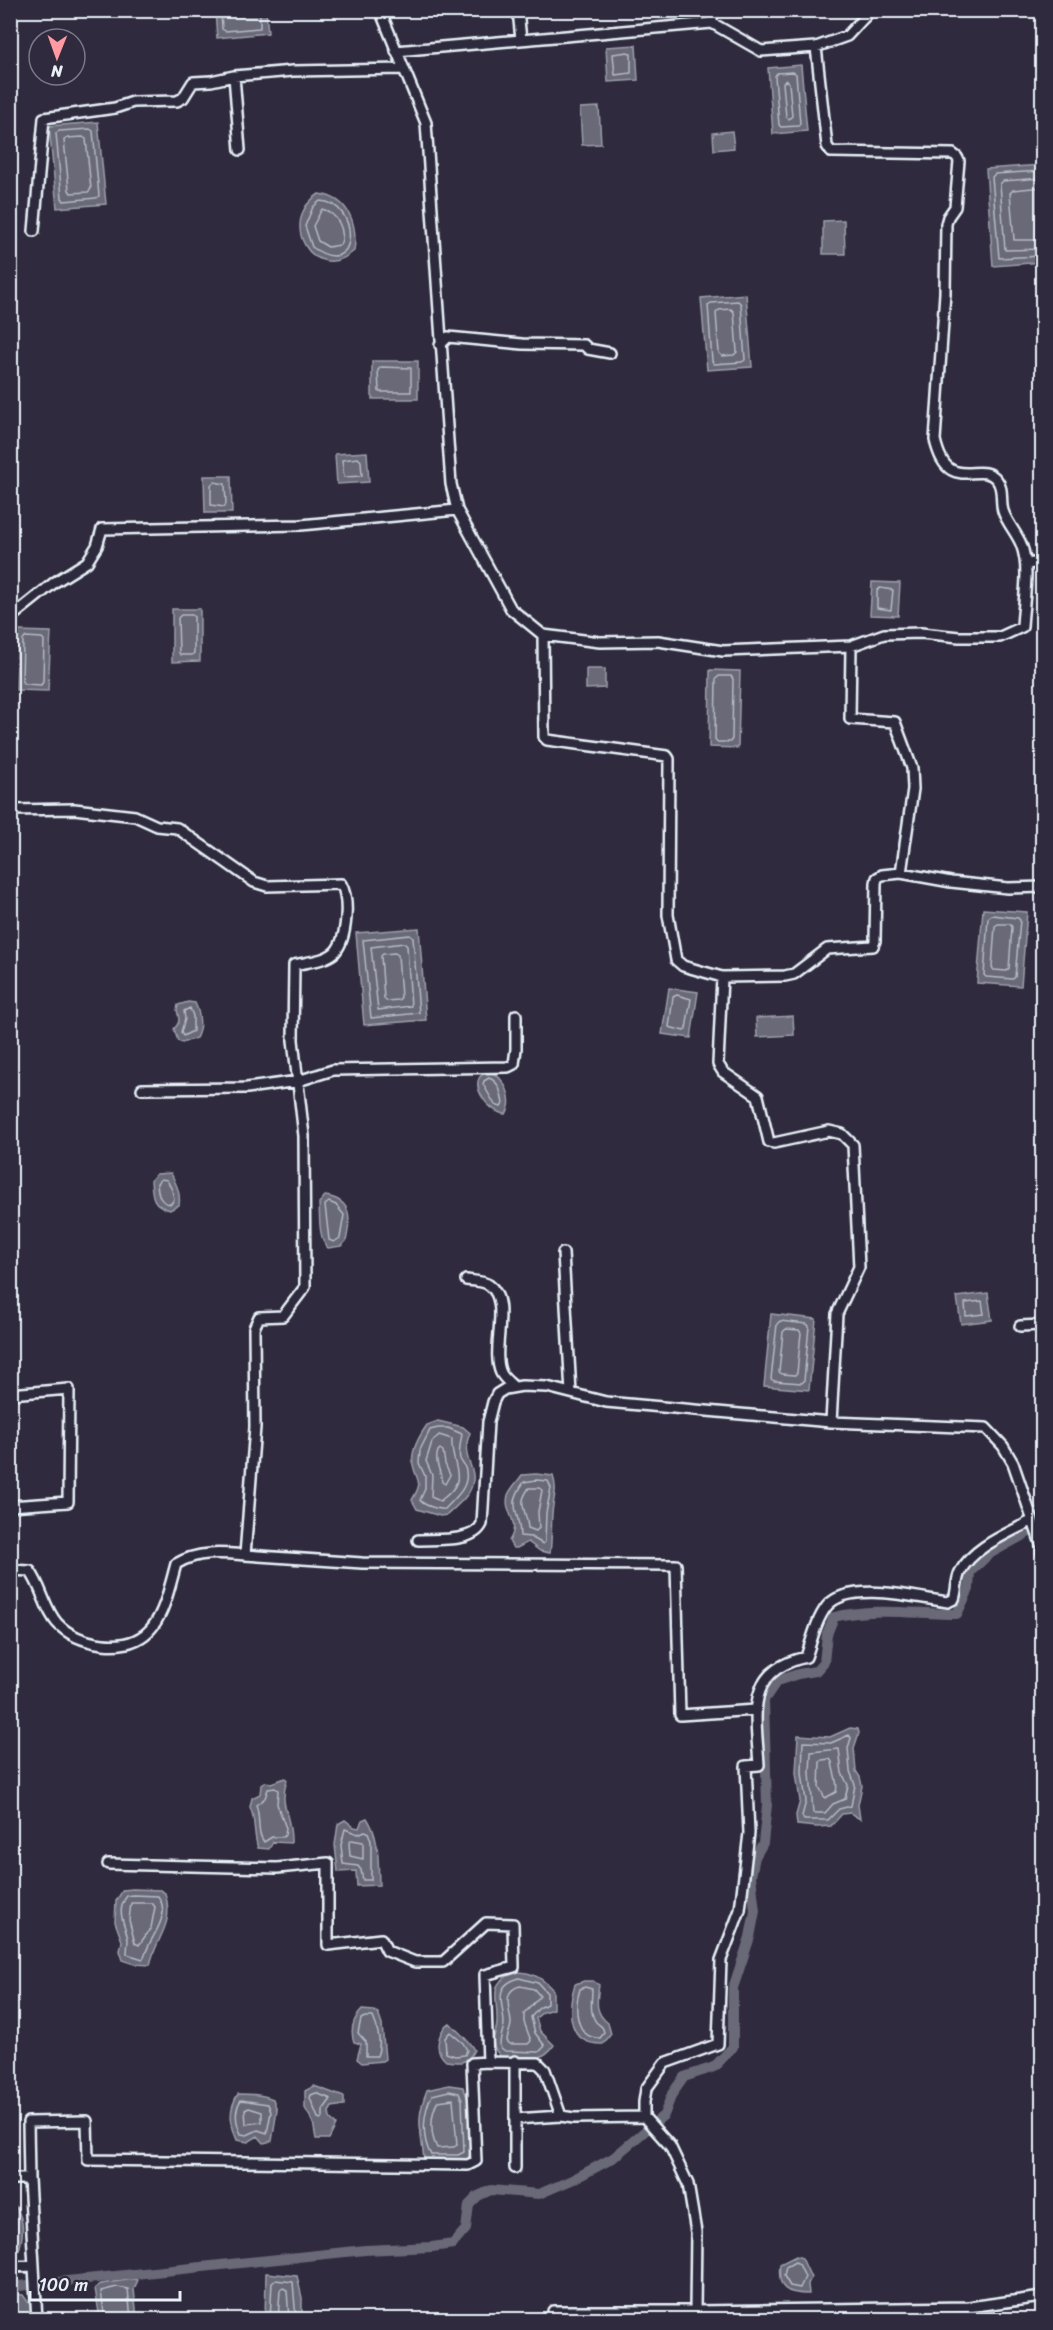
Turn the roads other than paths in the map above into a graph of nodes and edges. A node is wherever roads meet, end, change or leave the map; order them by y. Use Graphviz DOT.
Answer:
graph roads {
  1 [pos="380,10"];
  2 [pos="518,10"];
  3 [pos="712,10"];
  4 [pos="871,10"];
  5 [pos="712,23"];
  6 [pos="521,40"];
  7 [pos="816,47"];
  8 [pos="396,51"];
  9 [pos="403,69"];
  10 [pos="234,76"];
  11 [pos="240,150"];
  12 [pos="34,231"];
  13 [pos="440,345"];
  14 [pos="610,353"];
  15 [pos="457,510"];
  16 [pos="1042,562"];
  17 [pos="1026,564"];
  18 [pos="10,618"];
  19 [pos="543,636"];
  20 [pos="851,646"];
  21 [pos="10,810"];
  22 [pos="901,873"];
  23 [pos="1042,887"];
  24 [pos="722,977"];
  25 [pos="516,1015"];
  26 [pos="297,1081"];
  27 [pos="142,1089"];
  28 [pos="563,1253"];
  29 [pos="466,1280"];
  30 [pos="1042,1325"];
  31 [pos="1020,1326"];
  32 [pos="514,1387"];
  33 [pos="571,1393"];
  34 [pos="10,1394"];
  35 [pos="831,1422"];
  36 [pos="10,1506"];
  37 [pos="1033,1520"];
  38 [pos="418,1540"];
  39 [pos="1042,1547"];
  40 [pos="1042,1553"];
  41 [pos="245,1555"];
  42 [pos="10,1570"];
  43 [pos="756,1710"];
  44 [pos="108,1864"];
  45 [pos="514,2061"];
  46 [pos="488,2062"];
  47 [pos="561,2116"];
  48 [pos="644,2117"];
  49 [pos="515,2119"];
  50 [pos="515,2168"];
  51 [pos="10,2179"];
  52 [pos="29,2179"];
  53 [pos="10,2266"];
  54 [pos="34,2266"];
  55 [pos="1042,2297"];
  56 [pos="666,2310"];
  57 [pos="695,2311"];
  58 [pos="642,2315"];
  59 [pos="37,2319"];
  60 [pos="553,2319"];
  1 -- 8 [label="street"];
  2 -- 6 [label="street"];
  3 -- 5 [label="street"];
  4 -- 7 [label="street"];
  5 -- 6 [label="street"];
  5 -- 7 [label="street"];
  6 -- 8 [label="street"];
  7 -- 17 [label="street"];
  8 -- 9 [label="street"];
  9 -- 10 [label="street"];
  9 -- 13 [label="street"];
  10 -- 11 [label="street"];
  10 -- 12 [label="street"];
  13 -- 14 [label="street"];
  13 -- 15 [label="street"];
  15 -- 18 [label="street"];
  15 -- 19 [label="street"];
  16 -- 17 [label="street"];
  17 -- 20 [label="street"];
  19 -- 20 [label="street"];
  19 -- 24 [label="street"];
  20 -- 22 [label="street"];
  21 -- 26 [label="street"];
  22 -- 23 [label="street"];
  22 -- 24 [label="street"];
  24 -- 35 [label="street"];
  25 -- 26 [label="street"];
  26 -- 27 [label="street"];
  26 -- 41 [label="street"];
  28 -- 33 [label="street"];
  29 -- 32 [label="street"];
  30 -- 31 [label="street"];
  32 -- 33 [label="street"];
  32 -- 38 [label="street"];
  33 -- 35 [label="street"];
  34 -- 36 [label="street"];
  35 -- 37 [label="street"];
  37 -- 39 [label="street"];
  37 -- 43 [label="street"];
  39 -- 40 [label="street"];
  41 -- 42 [label="street"];
  41 -- 43 [label="street"];
  43 -- 48 [label="street"];
  44 -- 46 [label="street"];
  45 -- 46 [label="street"];
  45 -- 47 [label="street"];
  45 -- 49 [label="street"];
  46 -- 52 [label="street"];
  47 -- 48 [label="street"];
  47 -- 49 [label="street"];
  48 -- 57 [label="street"];
  49 -- 50 [label="street"];
  51 -- 52 [label="street"];
  52 -- 54 [label="street"];
  53 -- 54 [label="street"];
  54 -- 59 [label="street"];
  55 -- 57 [label="street"];
  56 -- 58 [label="street"];
  57 -- 58 [label="street"];
  58 -- 60 [label="street"];
}
